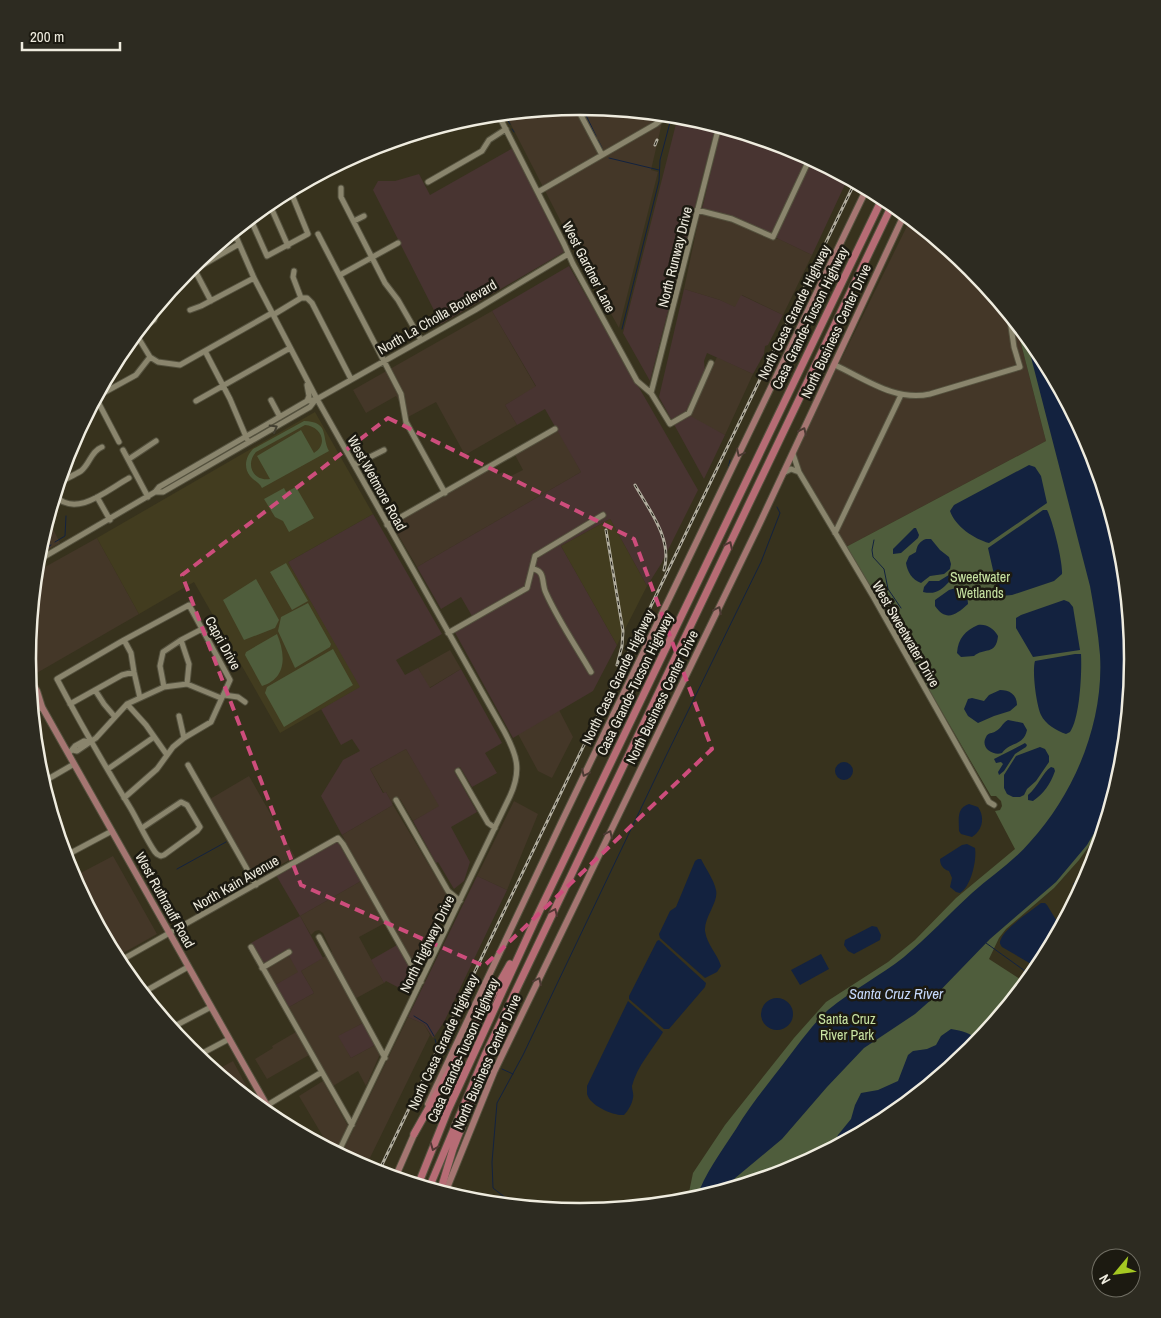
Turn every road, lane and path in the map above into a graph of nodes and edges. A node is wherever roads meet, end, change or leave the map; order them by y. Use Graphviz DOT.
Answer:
graph roads {
  1 [pos="581,115"];
  2 [pos="501,120"];
  3 [pos="660,120"];
  4 [pos="506,129"];
  5 [pos="717,132"];
  6 [pos="602,155"];
  7 [pos="807,164"];
  8 [pos="428,182"];
  9 [pos="340,188"];
  10 [pos="538,192"];
  11 [pos="864,195"];
  12 [pos="293,197"];
  13 [pos="879,203"];
  14 [pos="272,210"];
  15 [pos="698,210"];
  16 [pos="890,211"];
  17 [pos="364,216"];
  18 [pos="901,219"];
  19 [pos="354,221"];
  20 [pos="253,224"];
  21 [pos="318,234"];
  22 [pos="236,238"];
  23 [pos="398,243"];
  24 [pos="239,244"];
  25 [pos="288,246"];
  26 [pos="568,254"];
  27 [pos="215,257"];
  28 [pos="372,257"];
  29 [pos="558,260"];
  30 [pos="573,264"];
  31 [pos="294,271"];
  32 [pos="196,274"];
  33 [pos="340,275"];
  34 [pos="254,278"];
  35 [pos="301,298"];
  36 [pos="211,301"];
  37 [pos="190,310"];
  38 [pos="273,314"];
  39 [pos="1011,327"];
  40 [pos="141,339"];
  41 [pos="421,340"];
  42 [pos="290,348"];
  43 [pos="205,351"];
  44 [pos="150,357"];
  45 [pos="384,360"];
  46 [pos="711,363"];
  47 [pos="835,365"];
  48 [pos="351,379"];
  49 [pos="307,380"];
  50 [pos="223,386"];
  51 [pos="106,392"];
  52 [pos="651,393"];
  53 [pos="901,395"];
  54 [pos="317,399"];
  55 [pos="271,400"];
  56 [pos="196,401"];
  57 [pos="307,401"];
  58 [pos="99,405"];
  59 [pos="280,417"];
  60 [pos="555,429"];
  61 [pos="247,439"];
  62 [pos="156,441"];
  63 [pos="119,442"];
  64 [pos="102,447"];
  65 [pos="123,450"];
  66 [pos="384,450"];
  67 [pos="793,452"];
  68 [pos="129,459"];
  69 [pos="354,465"];
  70 [pos="799,472"];
  71 [pos="783,473"];
  72 [pos="67,478"];
  73 [pos="129,478"];
  74 [pos="445,492"];
  75 [pos="97,497"];
  76 [pos="148,497"];
  77 [pos="60,501"];
  78 [pos="64,504"];
  79 [pos="65,511"];
  80 [pos="603,515"];
  81 [pos="110,520"];
  82 [pos="828,521"];
  83 [pos="839,522"];
  84 [pos="388,525"];
  85 [pos="835,533"];
  86 [pos="47,556"];
  87 [pos="532,569"];
  88 [pos="202,629"];
  89 [pos="448,633"];
  90 [pos="124,640"];
  91 [pos="181,640"];
  92 [pos="134,672"];
  93 [pos="591,672"];
  94 [pos="187,684"];
  95 [pos="164,687"];
  96 [pos="95,690"];
  97 [pos="37,691"];
  98 [pos="223,696"];
  99 [pos="140,698"];
  100 [pos="245,702"];
  101 [pos="38,704"];
  102 [pos="70,704"];
  103 [pos="127,704"];
  104 [pos="42,707"];
  105 [pos="39,709"];
  106 [pos="179,716"];
  107 [pos="114,717"];
  108 [pos="154,736"];
  109 [pos="184,738"];
  110 [pos="90,741"];
  111 [pos="510,742"];
  112 [pos="71,752"];
  113 [pos="167,755"];
  114 [pos="74,764"];
  115 [pos="188,764"];
  116 [pos="108,770"];
  117 [pos="458,771"];
  118 [pos="50,778"];
  119 [pos="124,798"];
  120 [pos="396,800"];
  121 [pos="994,805"];
  122 [pos="142,828"];
  123 [pos="495,828"];
  124 [pos="112,831"];
  125 [pos="72,852"];
  126 [pos="256,885"];
  127 [pos="460,901"];
  128 [pos="533,925"];
  129 [pos="170,934"];
  130 [pos="319,937"];
  131 [pos="251,947"];
  132 [pos="289,952"];
  133 [pos="126,958"];
  134 [pos="188,967"];
  135 [pos="262,968"];
  136 [pos="421,982"];
  137 [pos="149,989"];
  138 [pos="211,1007"];
  139 [pos="507,1010"];
  140 [pos="177,1025"];
  141 [pos="229,1039"];
  142 [pos="205,1052"];
  143 [pos="385,1058"];
  144 [pos="322,1072"];
  145 [pos="259,1098"];
  146 [pos="267,1104"];
  147 [pos="352,1125"];
  148 [pos="414,1134"];
  149 [pos="341,1147"];
  150 [pos="398,1171"];
  151 [pos="421,1179"];
  152 [pos="431,1182"];
  153 [pos="442,1185"];
  154 [pos="448,1187"];
  1 -- 6 [label="street"];
  2 -- 4 [label="street, West Gardner Lane"];
  3 -- 6 [label="street"];
  4 -- 8 [label="street"];
  4 -- 10 [label="street, West Gardner Lane"];
  5 -- 15 [label="street, North Runway Drive"];
  6 -- 10 [label="street"];
  7 -- 15 [label="street"];
  9 -- 19 [label="street"];
  10 -- 26 [label="street, West Gardner Lane"];
  11 -- 148 [label="main road, North Casa Grande Highway, one-way"];
  12 -- 25 [label="street"];
  13 -- 128 [label="highway, Casa Grande-Tucson Highway"];
  14 -- 25 [label="street"];
  15 -- 52 [label="street, North Runway Drive"];
  139 -- 16 [label="highway, Casa Grande-Tucson Highway, one-way"];
  17 -- 19 [label="street"];
  18 -- 47 [label="main road, North Business Center Drive"];
  19 -- 28 [label="street"];
  20 -- 25 [label="street"];
  21 -- 33 [label="street"];
  22 -- 24 [label="street, West Wetmore Road"];
  23 -- 28 [label="street"];
  24 -- 27 [label="street"];
  24 -- 34 [label="street, West Wetmore Road"];
  26 -- 29 [label="street, North La Cholla Boulevard"];
  26 -- 30 [label="street, West Gardner Lane"];
  28 -- 33 [label="street"];
  28 -- 41 [label="street"];
  29 -- 30 [label="street"];
  29 -- 41 [label="street, North La Cholla Boulevard"];
  30 -- 52 [label="street, West Gardner Lane"];
  31 -- 35 [label="street"];
  32 -- 36 [label="street"];
  33 -- 45 [label="street"];
  34 -- 36 [label="street"];
  34 -- 38 [label="street, West Wetmore Road"];
  35 -- 38 [label="street"];
  35 -- 48 [label="street"];
  36 -- 37 [label="street"];
  38 -- 42 [label="street, West Wetmore Road"];
  38 -- 43 [label="street"];
  39 -- 53 [label="street"];
  40 -- 44 [label="street"];
  41 -- 45 [label="street, North La Cholla Boulevard"];
  42 -- 49 [label="street, West Wetmore Road"];
  42 -- 50 [label="street"];
  43 -- 44 [label="street"];
  43 -- 50 [label="street"];
  44 -- 51 [label="street"];
  45 -- 48 [label="street, North La Cholla Boulevard"];
  45 -- 74 [label="street"];
  46 -- 52 [label="street, West Gardner Lane"];
  47 -- 53 [label="street"];
  67 -- 47 [label="main road, North Business Center Drive, one-way"];
  48 -- 54 [label="street, North La Cholla Boulevard"];
  49 -- 54 [label="street, West Wetmore Road"];
  49 -- 57 [label="street"];
  50 -- 56 [label="street"];
  50 -- 61 [label="street"];
  53 -- 83 [label="street"];
  54 -- 57 [label="street, North La Cholla Boulevard"];
  61 -- 54 [label="street, North La Cholla Boulevard, one-way"];
  54 -- 69 [label="street, West Wetmore Road"];
  55 -- 59 [label="street"];
  57 -- 59 [label="street, North La Cholla Boulevard"];
  58 -- 63 [label="street"];
  59 -- 61 [label="street, North La Cholla Boulevard"];
  60 -- 74 [label="street"];
  61 -- 76 [label="street, North La Cholla Boulevard"];
  62 -- 68 [label="street"];
  64 -- 72 [label="street"];
  65 -- 68 [label="street"];
  66 -- 69 [label="street"];
  67 -- 70 [label="street, West Sweetwater Drive"];
  67 -- 71 [label="main road, North Business Center Drive"];
  68 -- 76 [label="street"];
  69 -- 84 [label="street, West Wetmore Road"];
  70 -- 71 [label="street"];
  70 -- 82 [label="street, West Sweetwater Drive"];
  154 -- 71 [label="main road, North Business Center Drive, one-way"];
  73 -- 75 [label="street"];
  74 -- 84 [label="street"];
  75 -- 78 [label="street"];
  75 -- 81 [label="street"];
  76 -- 81 [label="street, North La Cholla Boulevard"];
  77 -- 78 [label="street"];
  78 -- 79 [label="street"];
  80 -- 87 [label="street"];
  81 -- 86 [label="street, North La Cholla Boulevard"];
  82 -- 83 [label="street"];
  82 -- 85 [label="street, West Sweetwater Drive"];
  83 -- 85 [label="street"];
  84 -- 89 [label="street, West Wetmore Road"];
  85 -- 121 [label="street, West Sweetwater Drive"];
  87 -- 89 [label="street"];
  87 -- 93 [label="street"];
  88 -- 90 [label="street, Capri Drive"];
  88 -- 91 [label="street"];
  88 -- 98 [label="street, Capri Drive"];
  89 -- 111 [label="street, West Wetmore Road"];
  90 -- 92 [label="street"];
  90 -- 102 [label="street"];
  91 -- 94 [label="street"];
  91 -- 95 [label="street"];
  92 -- 96 [label="street"];
  92 -- 99 [label="street"];
  94 -- 95 [label="street"];
  94 -- 98 [label="street"];
  95 -- 99 [label="street"];
  96 -- 102 [label="street"];
  96 -- 107 [label="street"];
  97 -- 104 [label="main road, West Ruthrauff Road"];
  98 -- 100 [label="street"];
  98 -- 109 [label="street, Capri Drive"];
  99 -- 103 [label="street"];
  101 -- 104 [label="main road, West Ruthrauff Road"];
  102 -- 110 [label="street"];
  103 -- 107 [label="street"];
  103 -- 108 [label="street"];
  104 -- 105 [label="street"];
  104 -- 112 [label="main road, West Ruthrauff Road"];
  106 -- 109 [label="street"];
  107 -- 110 [label="street"];
  108 -- 113 [label="street"];
  108 -- 116 [label="street"];
  109 -- 113 [label="street, Capri Drive"];
  110 -- 112 [label="street"];
  110 -- 116 [label="street"];
  111 -- 123 [label="street, North Highway Drive"];
  112 -- 114 [label="main road, West Ruthrauff Road"];
  113 -- 119 [label="street, Capri Drive"];
  114 -- 118 [label="street"];
  114 -- 124 [label="main road, West Ruthrauff Road"];
  115 -- 126 [label="street"];
  116 -- 119 [label="street"];
  117 -- 123 [label="street"];
  119 -- 122 [label="street"];
  120 -- 127 [label="street"];
  122 -- 122 [label="street"];
  123 -- 127 [label="street, North Highway Drive"];
  124 -- 125 [label="street"];
  124 -- 129 [label="main road, West Ruthrauff Road"];
  126 -- 129 [label="street, North Kain Avenue"];
  126 -- 136 [label="street, North Kain Avenue"];
  127 -- 136 [label="street, North Highway Drive"];
  128 -- 148 [label="highway"];
  128 -- 151 [label="highway, Casa Grande-Tucson Highway, one-way"];
  129 -- 133 [label="street, North Kain Avenue"];
  129 -- 134 [label="main road, West Ruthrauff Road"];
  130 -- 143 [label="street"];
  131 -- 135 [label="street"];
  132 -- 135 [label="street"];
  134 -- 137 [label="street"];
  134 -- 138 [label="main road, West Ruthrauff Road"];
  135 -- 144 [label="street"];
  136 -- 143 [label="street, North Highway Drive"];
  138 -- 140 [label="street"];
  138 -- 141 [label="main road, West Ruthrauff Road"];
  139 -- 152 [label="highway, Casa Grande-Tucson Highway"];
  139 -- 153 [label="highway"];
  141 -- 142 [label="street"];
  141 -- 145 [label="main road, West Ruthrauff Road"];
  143 -- 147 [label="street, North Highway Drive"];
  144 -- 146 [label="street"];
  144 -- 147 [label="street"];
  147 -- 149 [label="street, North Highway Drive"];
  148 -- 150 [label="main road, North Casa Grande Highway"];
}
